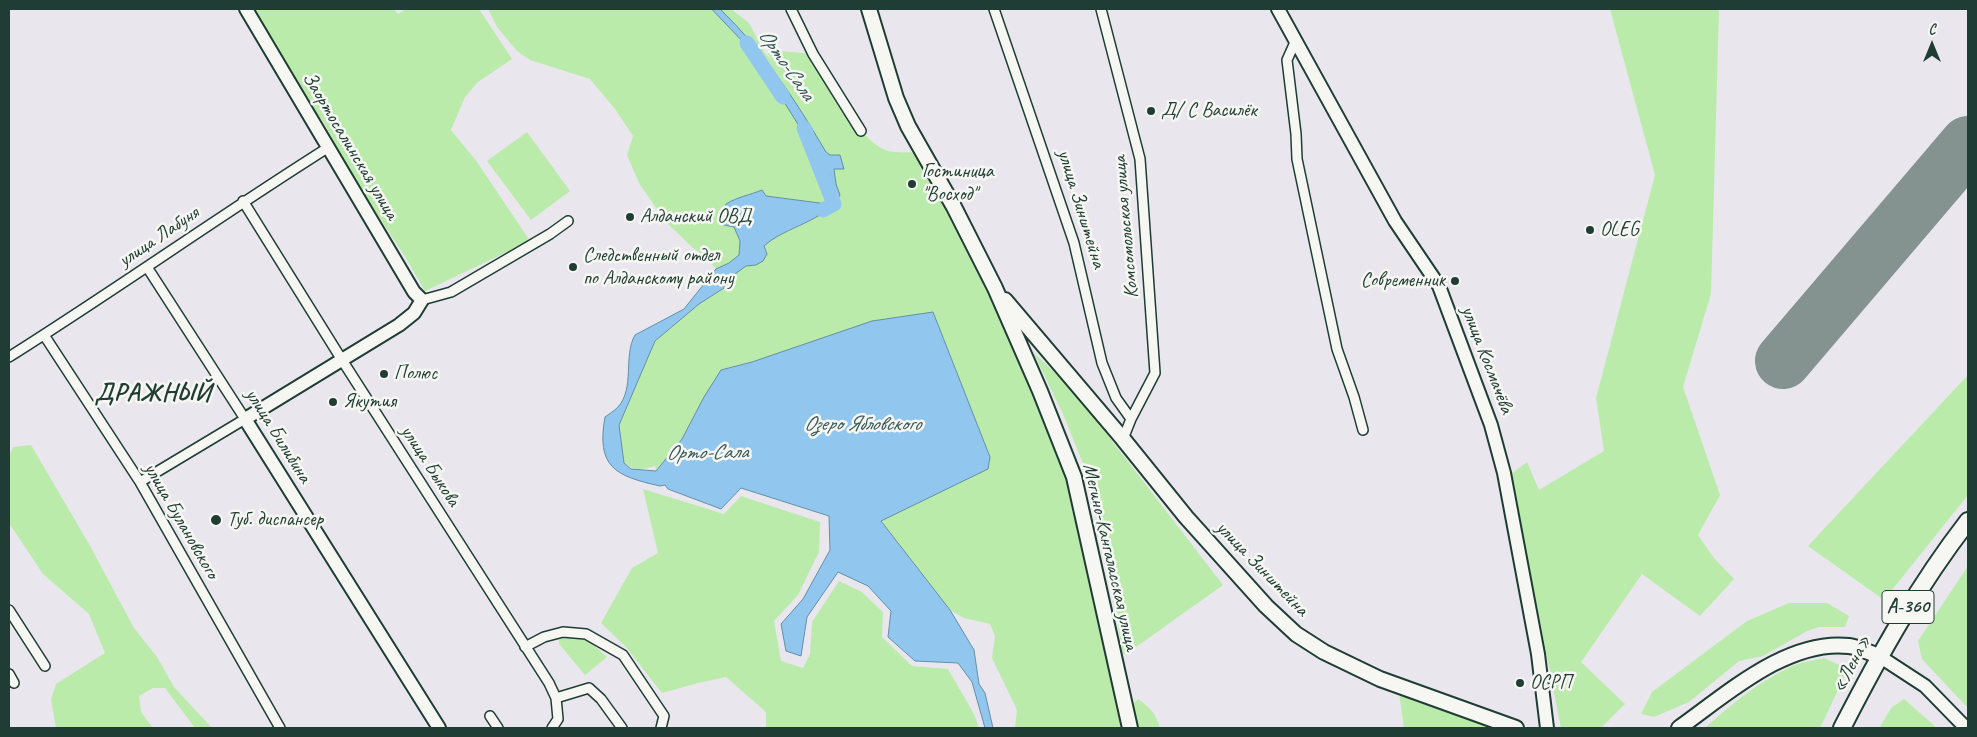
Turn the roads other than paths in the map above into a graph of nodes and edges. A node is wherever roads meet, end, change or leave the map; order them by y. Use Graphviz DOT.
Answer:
graph roads {
  1 [pos="246,9"];
  2 [pos="792,9"];
  3 [pos="869,9"];
  4 [pos="994,9"];
  5 [pos="1101,9"];
  6 [pos="1278,9"];
  7 [pos="1296,40"];
  8 [pos="861,131"];
  9 [pos="329,148"];
  10 [pos="243,201"];
  11 [pos="568,221"];
  12 [pos="147,267"];
  13 [pos="995,288"];
  14 [pos="422,300"];
  15 [pos="44,335"];
  16 [pos="9,357"];
  17 [pos="342,360"];
  18 [pos="245,419"];
  19 [pos="1131,419"];
  20 [pos="1363,430"];
  21 [pos="1123,439"];
  22 [pos="140,482"];
  23 [pos="1968,521"];
  24 [pos="9,610"];
  25 [pos="525,648"];
  26 [pos="1879,656"];
  27 [pos="45,666"];
  28 [pos="9,674"];
  29 [pos="14,682"];
  30 [pos="556,698"];
  31 [pos="490,716"];
  32 [pos="280,728"];
  33 [pos="439,728"];
  34 [pos="498,728"];
  35 [pos="552,728"];
  36 [pos="622,728"];
  37 [pos="661,728"];
  38 [pos="1130,728"];
  39 [pos="1516,728"];
  40 [pos="1547,728"];
  41 [pos="1679,728"];
  42 [pos="1842,728"];
  43 [pos="1966,728"];
  1 -- 9 [label="street, Заортосалинская улица"];
  2 -- 8 [label="street"];
  3 -- 13 [label="main road, Мегино-Кангаласская улица"];
  4 -- 19 [label="street, улица Зинштейна"];
  5 -- 19 [label="street, Комсомольская улица"];
  6 -- 7 [label="street, улица Космачёва"];
  7 -- 20 [label="street"];
  7 -- 40 [label="street, улица Космачёва"];
  9 -- 10 [label="street, улица Лабуня"];
  9 -- 14 [label="street, Заортосалинская улица"];
  10 -- 12 [label="street, улица Лабуня"];
  10 -- 17 [label="street, улица Быкова"];
  11 -- 14 [label="street"];
  12 -- 15 [label="street, улица Лабуня"];
  12 -- 18 [label="street, улица Билибина"];
  13 -- 21 [label="main road, Мегино-Кангаласская улица"];
  13 -- 38 [label="main road, Мегино-Кангаласская улица"];
  14 -- 17 [label="street"];
  15 -- 16 [label="street, улица Лабуня"];
  15 -- 22 [label="street, улица Булановского"];
  17 -- 18 [label="street"];
  17 -- 25 [label="street, улица Быкова"];
  18 -- 22 [label="street"];
  18 -- 33 [label="street, улица Билибина"];
  19 -- 21 [label="street, Комсомольская улица"];
  21 -- 39 [label="main road, улица Зинштейна"];
  22 -- 32 [label="street, улица Булановского"];
  23 -- 26 [label="highway, «Лена» / А-360"];
  24 -- 27 [label="street"];
  25 -- 30 [label="street, улица Быкова"];
  25 -- 37 [label="street"];
  26 -- 41 [label="main road"];
  26 -- 42 [label="highway, «Лена» / А-360"];
  26 -- 43 [label="street"];
  28 -- 29 [label="street"];
  30 -- 35 [label="street, улица Быкова"];
  30 -- 36 [label="street"];
  31 -- 34 [label="street"];
}
